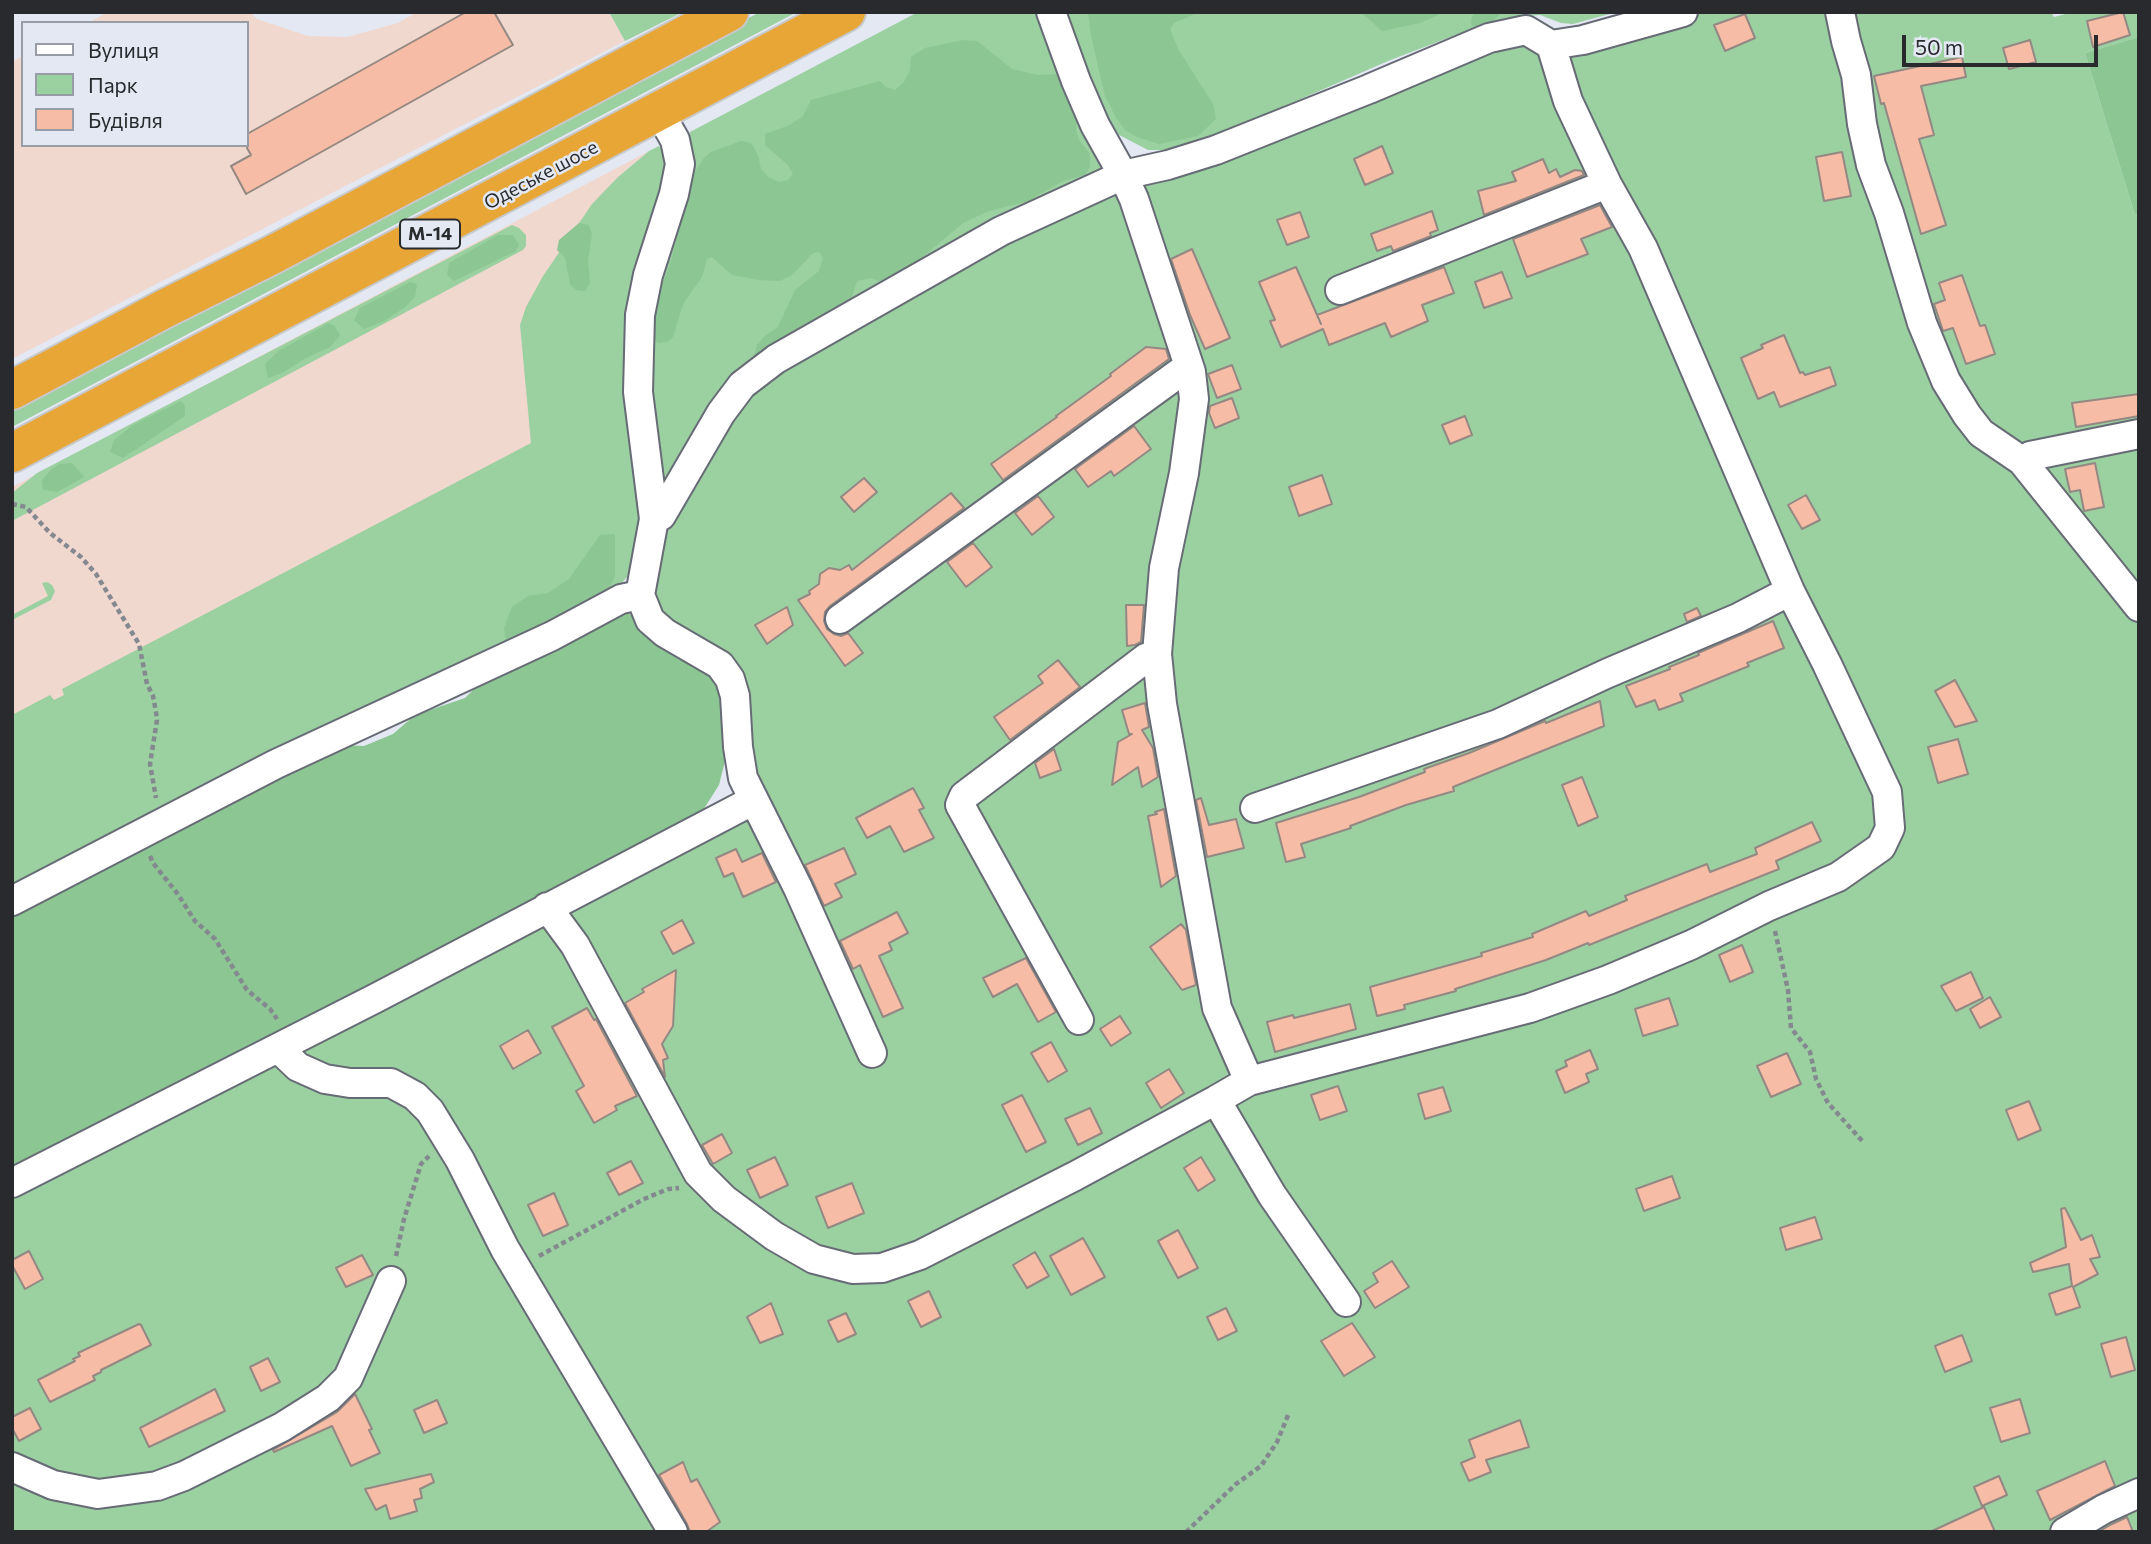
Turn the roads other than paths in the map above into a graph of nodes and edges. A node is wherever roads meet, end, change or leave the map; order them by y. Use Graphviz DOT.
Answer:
graph roads {
  1 [pos="729,12"];
  2 [pos="846,12"];
  3 [pos="1051,12"];
  4 [pos="1683,12"];
  5 [pos="1840,12"];
  6 [pos="1551,45"];
  7 [pos="659,112"];
  8 [pos="1123,175"];
  9 [pos="1607,184"];
  10 [pos="1340,290"];
  11 [pos="1191,372"];
  12 [pos="12,390"];
  13 [pos="2139,434"];
  14 [pos="12,453"];
  15 [pos="2022,461"];
  16 [pos="654,519"];
  17 [pos="1790,592"];
  18 [pos="640,595"];
  19 [pos="2139,607"];
  20 [pos="840,619"];
  21 [pos="1157,654"];
  22 [pos="754,800"];
  23 [pos="1255,808"];
  24 [pos="12,901"];
  25 [pos="547,907"];
  26 [pos="1079,1020"];
  27 [pos="278,1048"];
  28 [pos="872,1053"];
  29 [pos="1249,1081"];
  30 [pos="1216,1100"];
  31 [pos="12,1184"];
  32 [pos="391,1281"];
  33 [pos="1346,1303"];
  34 [pos="12,1467"];
  35 [pos="2139,1493"];
  36 [pos="673,1532"];
  37 [pos="2065,1532"];
  1 -- 12 [label="highway, М-14"];
  2 -- 7 [label="highway, Одеське шосе / М-14"];
  3 -- 8 [label="lane"];
  4 -- 6 [label="lane"];
  5 -- 15 [label="lane"];
  6 -- 8 [label="lane"];
  6 -- 9 [label="lane"];
  7 -- 14 [label="highway, Одеське шосе / М-14"];
  7 -- 16 [label="lane"];
  8 -- 11 [label="lane"];
  8 -- 16 [label="lane"];
  9 -- 10 [label="lane"];
  9 -- 17 [label="lane"];
  11 -- 20 [label="lane"];
  11 -- 21 [label="lane"];
  13 -- 15 [label="lane"];
  15 -- 19 [label="lane"];
  16 -- 18 [label="lane"];
  17 -- 23 [label="lane"];
  17 -- 29 [label="lane"];
  18 -- 22 [label="lane"];
  18 -- 24 [label="lane"];
  21 -- 26 [label="lane"];
  21 -- 29 [label="lane"];
  22 -- 25 [label="lane"];
  22 -- 28 [label="lane"];
  25 -- 27 [label="lane"];
  25 -- 30 [label="lane"];
  27 -- 31 [label="lane"];
  27 -- 36 [label="lane"];
  29 -- 30 [label="lane"];
  30 -- 33 [label="lane"];
  32 -- 34 [label="lane"];
  35 -- 37 [label="lane"];
}
